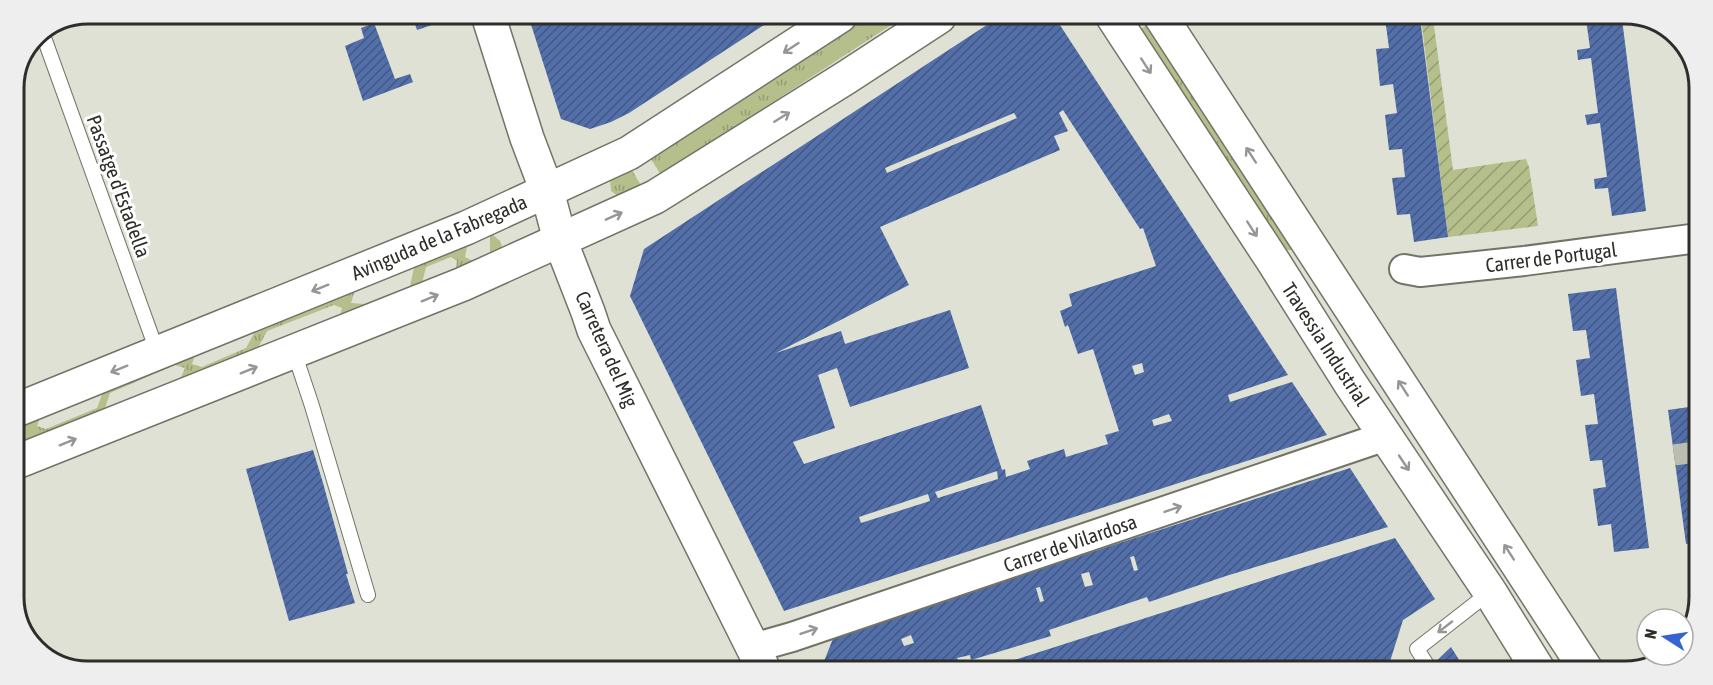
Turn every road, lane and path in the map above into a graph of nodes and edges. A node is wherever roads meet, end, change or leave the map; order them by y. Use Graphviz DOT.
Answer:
graph roads {
  1 [pos="491,24"];
  2 [pos="828,24"];
  3 [pos="927,24"];
  4 [pos="1118,24"];
  5 [pos="1166,24"];
  6 [pos="45,41"];
  7 [pos="547,191"];
  8 [pos="1689,239"];
  9 [pos="560,240"];
  10 [pos="1404,269"];
  11 [pos="294,352"];
  12 [pos="158,354"];
  13 [pos="24,407"];
  14 [pos="1386,436"];
  15 [pos="24,459"];
  16 [pos="1490,592"];
  17 [pos="368,595"];
  18 [pos="758,658"];
  19 [pos="1425,661"];
  20 [pos="1533,661"];
  21 [pos="1560,661"];
  22 [pos="1580,661"];
  1 -- 7 [label="street, Carretera del Mig"];
  2 -- 7 [label="street, Avinguda de la Fabregada, one-way"];
  9 -- 3 [label="street, one-way"];
  4 -- 14 [label="street, Travessia Industrial, one-way"];
  22 -- 5 [label="street, Travessia Industrial, one-way"];
  6 -- 12 [label="lane, Passatge d'Estadella"];
  7 -- 9 [label="street, Carretera del Mig"];
  7 -- 12 [label="street, Avinguda de la Fabregada, one-way"];
  8 -- 10 [label="street, Carrer de Portugal"];
  11 -- 9 [label="street, one-way"];
  9 -- 18 [label="street, Carretera del Mig"];
  15 -- 11 [label="street, one-way"];
  11 -- 17 [label="lane"];
  12 -- 13 [label="street, Avinguda de la Fabregada, one-way"];
  14 -- 16 [label="street, Travessia Industrial, one-way"];
  18 -- 14 [label="street, Carrer de Vilardosa, one-way"];
  16 -- 19 [label="lane, one-way"];
  16 -- 20 [label="street, Travessia Industrial"];
  16 -- 21 [label="street"];
}
